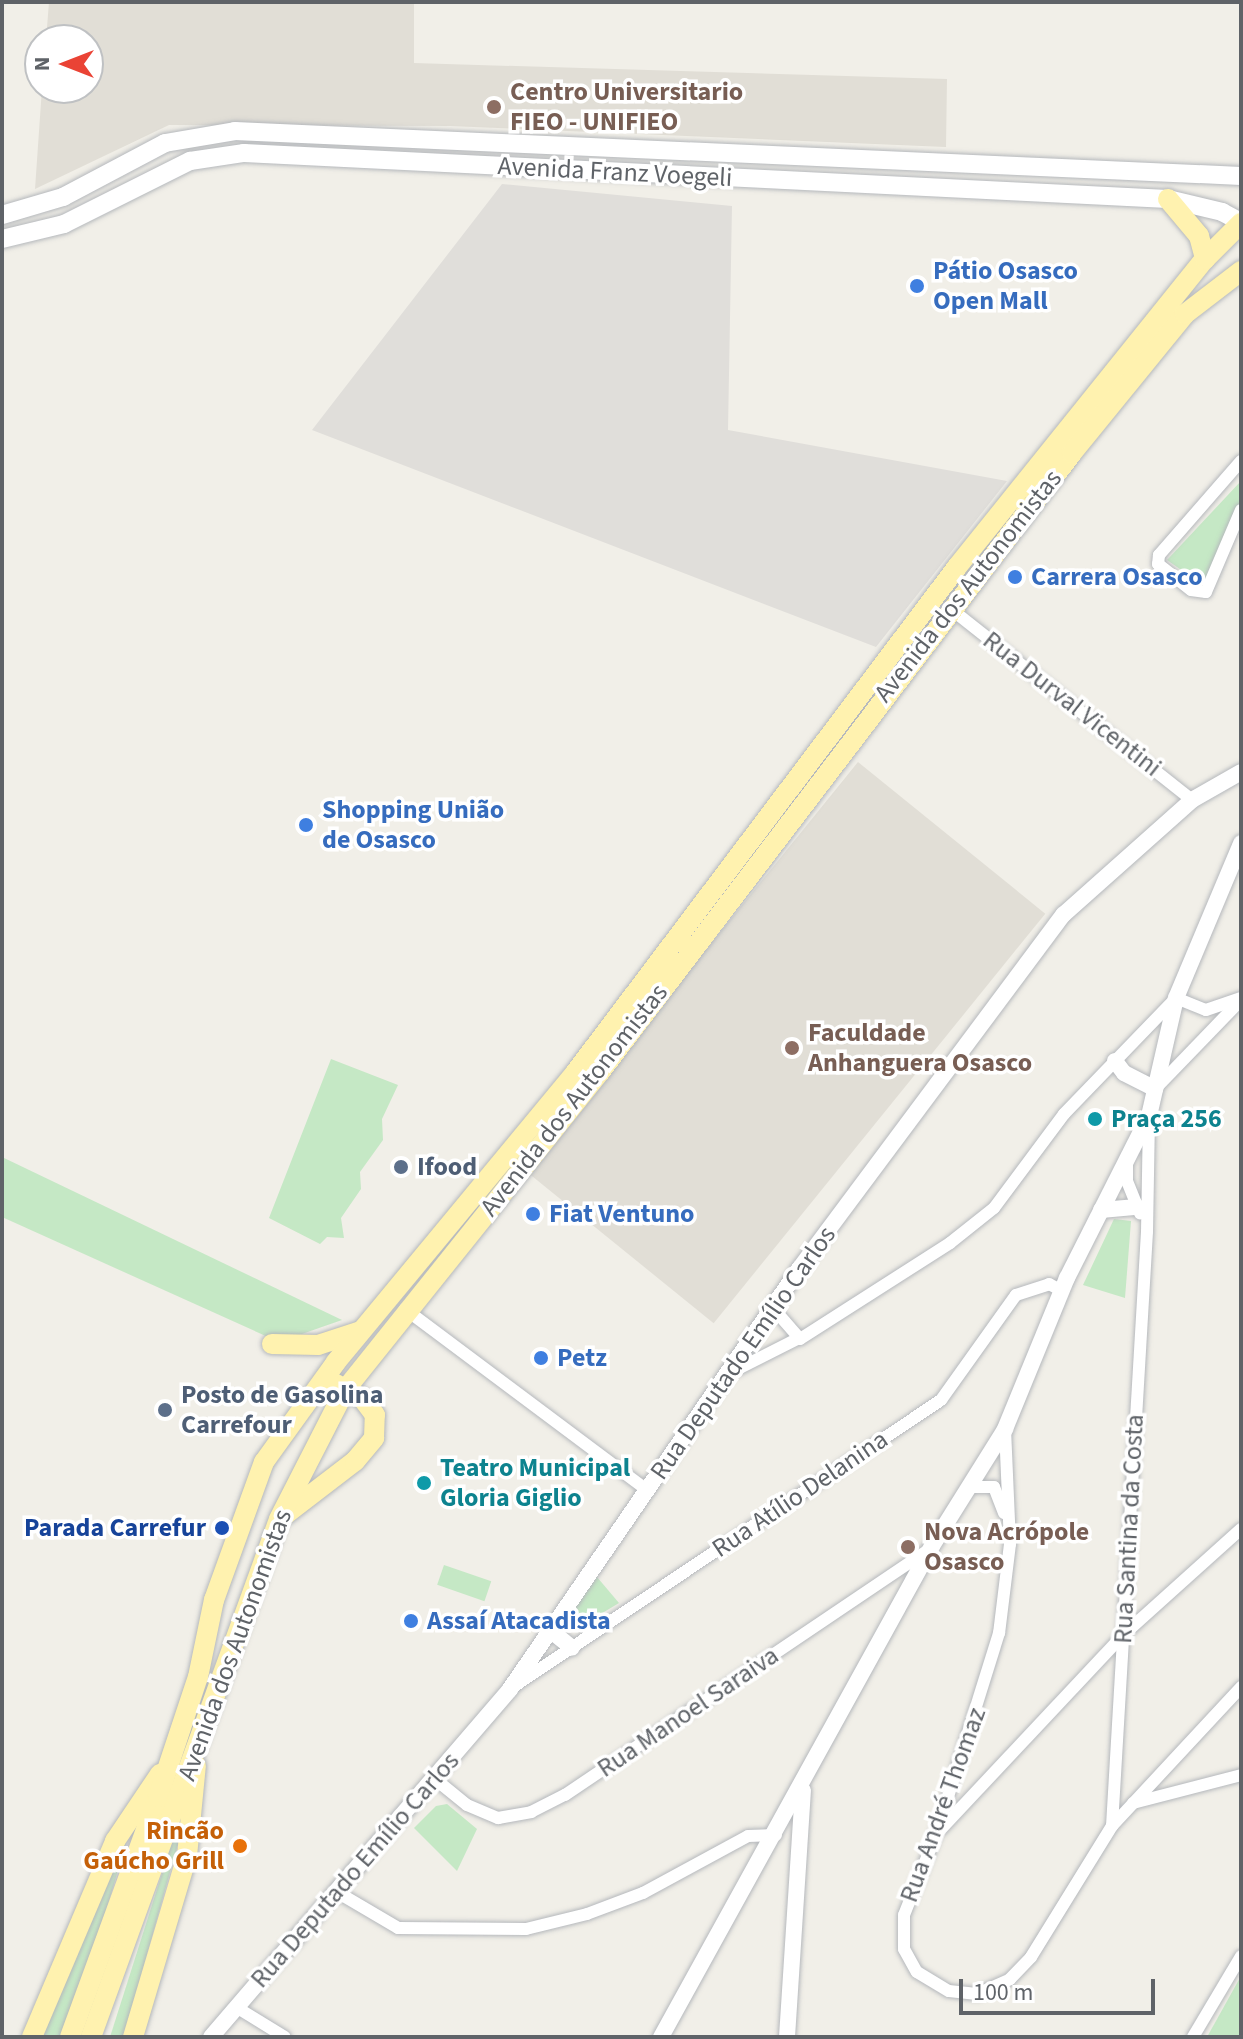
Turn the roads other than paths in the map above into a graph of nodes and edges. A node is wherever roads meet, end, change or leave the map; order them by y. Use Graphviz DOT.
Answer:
graph roads {
  1 [pos="184,137"];
  2 [pos="155,148"];
  3 [pos="190,161"];
  4 [pos="1078,169"];
  5 [pos="173,170"];
  6 [pos="1241,176"];
  7 [pos="1077,194"];
  8 [pos="1168,199"];
  9 [pos="2,215"];
  10 [pos="1241,223"];
  11 [pos="2,239"];
  12 [pos="1205,259"];
  13 [pos="1241,271"];
  14 [pos="1241,461"];
  15 [pos="1241,510"];
  16 [pos="951,609"];
  17 [pos="1241,772"];
  18 [pos="1192,800"];
  19 [pos="1241,843"];
  20 [pos="1176,998"];
  21 [pos="1241,998"];
  22 [pos="1206,1010"];
  23 [pos="1205,1039"];
  24 [pos="1115,1061"];
  25 [pos="1155,1089"];
  26 [pos="1149,1116"];
  27 [pos="1129,1154"];
  28 [pos="1137,1207"];
  29 [pos="1101,1210"];
  30 [pos="1147,1232"];
  31 [pos="1062,1291"];
  32 [pos="773,1308"];
  33 [pos="405,1309"];
  34 [pos="361,1331"];
  35 [pos="797,1339"];
  36 [pos="272,1344"];
  37 [pos="726,1375"];
  38 [pos="324,1378"];
  39 [pos="345,1390"];
  40 [pos="1005,1429"];
  41 [pos="973,1487"];
  42 [pos="647,1490"];
  43 [pos="279,1519"];
  44 [pos="1241,1529"];
  45 [pos="1010,1544"];
  46 [pos="932,1546"];
  47 [pos="550,1630"];
  48 [pos="1122,1636"];
  49 [pos="572,1648"];
  50 [pos="1241,1687"];
  51 [pos="510,1689"];
  52 [pos="197,1745"];
  53 [pos="165,1768"];
  54 [pos="1241,1775"];
  55 [pos="435,1779"];
  56 [pos="803,1786"];
  57 [pos="167,1801"];
  58 [pos="1133,1803"];
  59 [pos="1112,1826"];
  60 [pos="937,1832"];
  61 [pos="776,1835"];
  62 [pos="800,1868"];
  63 [pos="337,1892"];
  64 [pos="1241,1956"];
  65 [pos="236,2007"];
  66 [pos="32,2037"];
  67 [pos="70,2037"];
  68 [pos="91,2037"];
  69 [pos="133,2037"];
  70 [pos="211,2037"];
  71 [pos="285,2037"];
  72 [pos="661,2037"];
  73 [pos="787,2037"];
  74 [pos="1193,2037"];
  1 -- 2 [label="main road, Avenida Franz Voegeli"];
  1 -- 3 [label="main road"];
  1 -- 4 [label="main road, Avenida Franz Voegeli"];
  2 -- 5 [label="main road"];
  2 -- 9 [label="main road, Avenida Franz Voegeli"];
  3 -- 5 [label="main road, Avenida Franz Voegeli"];
  3 -- 7 [label="main road, Avenida Franz Voegeli"];
  4 -- 6 [label="main road, Avenida Franz Voegeli"];
  4 -- 7 [label="main road"];
  5 -- 11 [label="main road, Avenida Franz Voegeli"];
  7 -- 8 [label="main road, Avenida Franz Voegeli"];
  8 -- 10 [label="main road, Avenida Franz Voegeli"];
  8 -- 12 [label="main road"];
  10 -- 12 [label="main road, Avenida dos Autonomistas"];
  12 -- 34 [label="main road, Avenida dos Autonomistas"];
  13 -- 16 [label="main road, Avenida dos Autonomistas"];
  14 -- 15 [label="street"];
  16 -- 18 [label="street, Rua Durval Vicentini"];
  16 -- 33 [label="main road, Avenida dos Autonomistas"];
  17 -- 18 [label="street, Rua Deputado Emílio Carlos"];
  18 -- 32 [label="street, Rua Deputado Emílio Carlos"];
  19 -- 20 [label="street"];
  20 -- 22 [label="street"];
  20 -- 24 [label="street"];
  20 -- 25 [label="street"];
  21 -- 22 [label="street"];
  21 -- 23 [label="street"];
  22 -- 23 [label="street"];
  23 -- 25 [label="street"];
  24 -- 25 [label="street"];
  24 -- 35 [label="street"];
  25 -- 26 [label="street"];
  26 -- 27 [label="street"];
  26 -- 30 [label="street, Rua Santina da Costa"];
  27 -- 28 [label="street, Rua Santina da Costa"];
  27 -- 29 [label="street"];
  28 -- 29 [label="street"];
  28 -- 30 [label="street, Rua Santina da Costa"];
  29 -- 31 [label="street"];
  30 -- 48 [label="street, Rua Santina da Costa"];
  31 -- 40 [label="street"];
  31 -- 49 [label="street, Rua Atílio Delanina"];
  32 -- 35 [label="street"];
  32 -- 37 [label="street, Rua Deputado Emílio Carlos"];
  33 -- 39 [label="main road, Avenida dos Autonomistas"];
  33 -- 42 [label="street"];
  34 -- 36 [label="main road"];
  34 -- 38 [label="main road, Avenida dos Autonomistas"];
  35 -- 37 [label="street"];
  37 -- 42 [label="street, Rua Deputado Emílio Carlos"];
  38 -- 39 [label="main road"];
  38 -- 53 [label="main road, Avenida dos Autonomistas"];
  39 -- 43 [label="main road, Avenida dos Autonomistas"];
  39 -- 43 [label="main road"];
  40 -- 41 [label="street"];
  40 -- 45 [label="street, Rua André Thomaz"];
  41 -- 45 [label="street, Rua André Thomaz"];
  41 -- 46 [label="street"];
  42 -- 47 [label="street, Rua Deputado Emílio Carlos"];
  43 -- 52 [label="main road, Avenida dos Autonomistas"];
  44 -- 48 [label="street"];
  45 -- 60 [label="street, Rua André Thomaz"];
  46 -- 55 [label="street, Rua Manoel Saraiva"];
  46 -- 56 [label="street"];
  47 -- 49 [label="street"];
  47 -- 51 [label="street, Rua Deputado Emílio Carlos"];
  48 -- 59 [label="street, Rua Santina da Costa"];
  48 -- 60 [label="street"];
  49 -- 51 [label="street, Rua Atílio Delanina"];
  50 -- 58 [label="street, Rua André Thomaz"];
  51 -- 55 [label="street, Rua Deputado Emílio Carlos"];
  52 -- 57 [label="main road, Avenida dos Autonomistas"];
  52 -- 69 [label="main road"];
  53 -- 57 [label="main road, Avenida dos Autonomistas"];
  53 -- 66 [label="main road"];
  54 -- 58 [label="street"];
  55 -- 63 [label="street, Rua Deputado Emílio Carlos"];
  56 -- 61 [label="street"];
  56 -- 62 [label="street"];
  57 -- 67 [label="main road"];
  57 -- 68 [label="main road, Avenida dos Autonomistas"];
  58 -- 59 [label="street, Rua André Thomaz"];
  59 -- 60 [label="street, Rua André Thomaz"];
  61 -- 62 [label="street"];
  61 -- 63 [label="street"];
  61 -- 72 [label="street"];
  62 -- 73 [label="street"];
  63 -- 65 [label="street, Rua Deputado Emílio Carlos"];
  64 -- 74 [label="street"];
  65 -- 70 [label="street, Rua Deputado Emílio Carlos"];
  65 -- 71 [label="street"];
}
